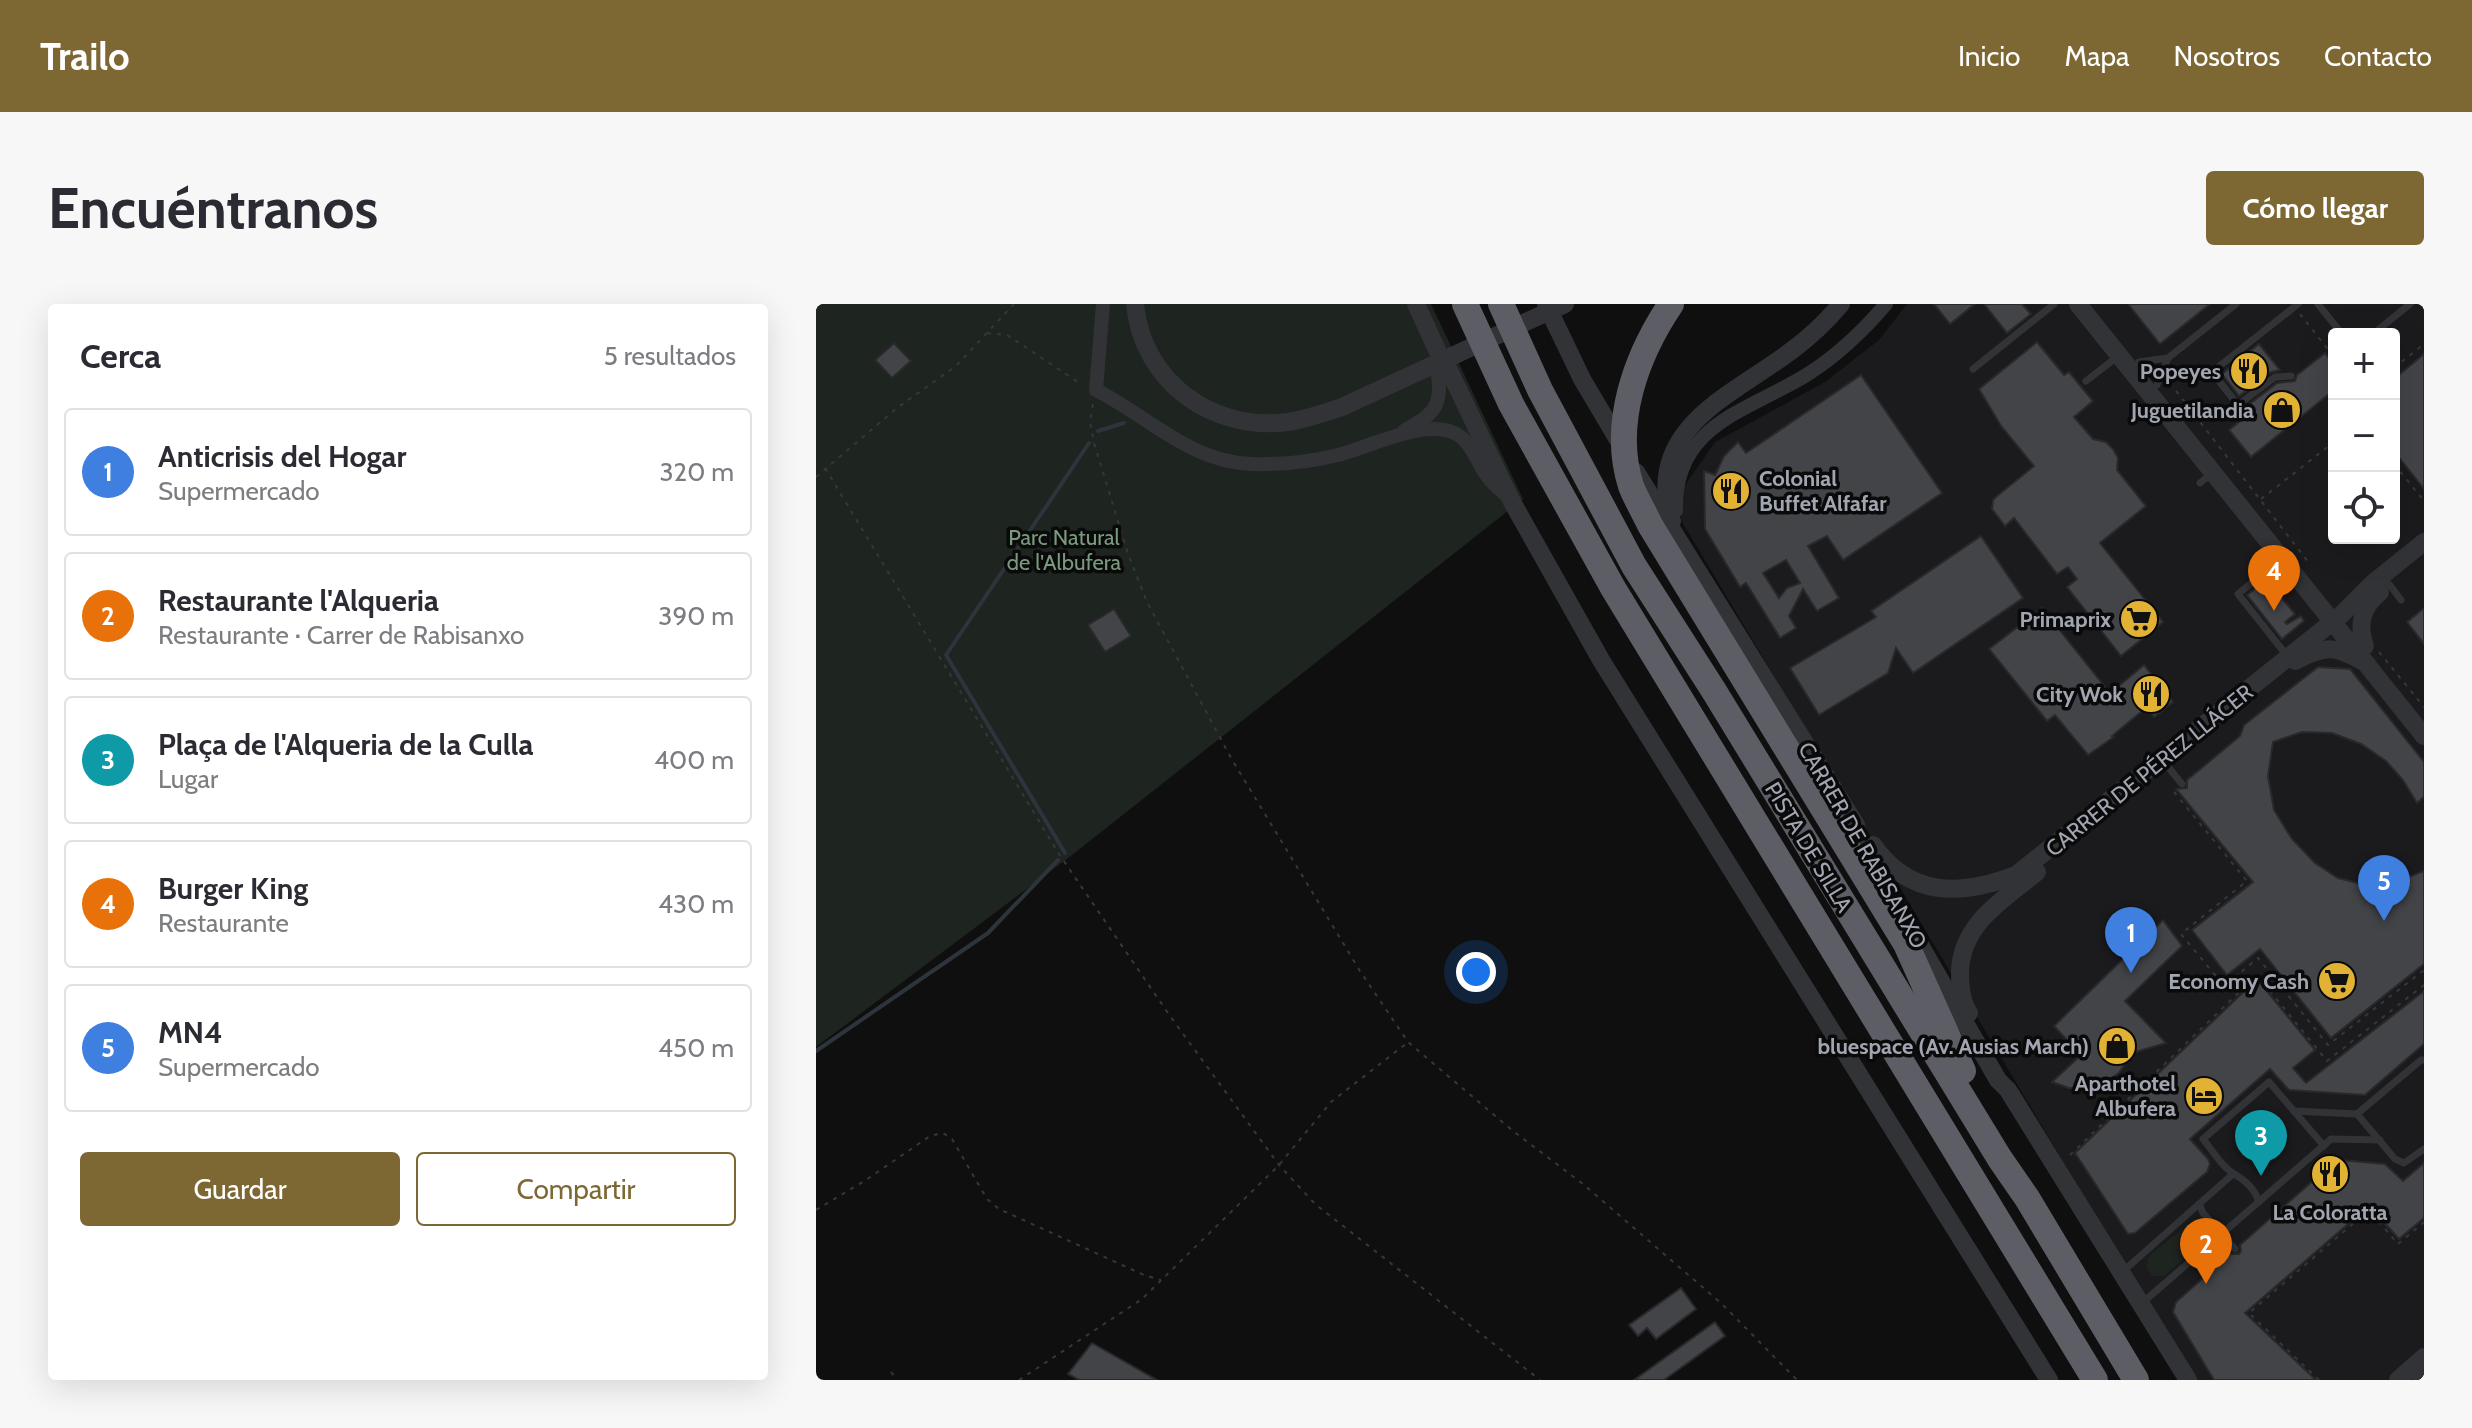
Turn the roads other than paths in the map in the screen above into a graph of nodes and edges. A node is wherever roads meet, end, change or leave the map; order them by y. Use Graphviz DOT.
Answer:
graph roads {
  1 [pos="1103,304"];
  2 [pos="1135,304"];
  3 [pos="1416,304"];
  4 [pos="1425,304"];
  5 [pos="1465,304"];
  6 [pos="1501,304"];
  7 [pos="1546,304"];
  8 [pos="1565,304"];
  9 [pos="1671,304"];
  10 [pos="1841,304"];
  11 [pos="1886,304"];
  12 [pos="2054,304"];
  13 [pos="2078,304"];
  14 [pos="2093,304"];
  15 [pos="2236,304"];
  16 [pos="2318,304"];
  17 [pos="2410,304"];
  18 [pos="2296,306"];
  19 [pos="2337,328"];
  20 [pos="2380,328"];
  21 [pos="2119,355"];
  22 [pos="2168,358"];
  23 [pos="2139,362"];
  24 [pos="1973,369"];
  25 [pos="1444,373"];
  26 [pos="2291,376"];
  27 [pos="2086,381"];
  28 [pos="2163,382"];
  29 [pos="1393,437"];
  30 [pos="1511,500"];
  31 [pos="1677,535"];
  32 [pos="2424,542"];
  33 [pos="2424,556"];
  34 [pos="2282,559"];
  35 [pos="2389,584"];
  36 [pos="2401,600"];
  37 [pos="2336,618"];
  38 [pos="2364,647"];
  39 [pos="2288,657"];
  40 [pos="2424,720"];
  41 [pos="2424,736"];
  42 [pos="2168,776"];
  43 [pos="2182,784"];
  44 [pos="1856,825"];
  45 [pos="2424,1060"];
  46 [pos="2008,1090"];
  47 [pos="2237,1097"];
  48 [pos="2244,1104"];
  49 [pos="2294,1111"];
  50 [pos="2357,1114"];
  51 [pos="2380,1140"];
  52 [pos="2324,1146"];
  53 [pos="2424,1149"];
  54 [pos="2233,1174"];
  55 [pos="2027,1198"];
  56 [pos="2259,1202"];
  57 [pos="2199,1204"];
  58 [pos="2222,1234"];
  59 [pos="2235,1249"];
  60 [pos="2120,1274"];
  61 [pos="2140,1306"];
  62 [pos="2424,1357"];
  63 [pos="2186,1379"];
  64 [pos="2049,1380"];
  65 [pos="2095,1380"];
  66 [pos="2136,1380"];
  67 [pos="2398,1380"];
  1 -- 29 [label="street"];
  2 -- 8 [label="street"];
  3 -- 4 [label="street"];
  5 -- 65 [label="highway, PISTA DE SILLA"];
  6 -- 55 [label="highway, PISTA DE SILLA"];
  7 -- 31 [label="street, CARRER DE RABISANXO"];
  9 -- 55 [label="highway"];
  10 -- 31 [label="street"];
  11 -- 31 [label="street"];
  12 -- 24 [label="lane"];
  13 -- 21 [label="street"];
  14 -- 23 [label="street"];
  15 -- 22 [label="lane"];
  16 -- 19 [label="lane"];
  17 -- 20 [label="lane"];
  18 -- 26 [label="lane"];
  21 -- 27 [label="lane"];
  21 -- 34 [label="street"];
  22 -- 23 [label="lane"];
  22 -- 28 [label="lane"];
  23 -- 28 [label="street"];
  25 -- 29 [label="street"];
  25 -- 30 [label="street"];
  28 -- 37 [label="street"];
  29 -- 30 [label="street"];
  30 -- 64 [label="street"];
  31 -- 44 [label="street, CARRER DE RABISANXO"];
  32 -- 37 [label="street, CARRER DE PÉREZ LLÁCER"];
  33 -- 35 [label="street"];
  34 -- 37 [label="street"];
  34 -- 39 [label="lane"];
  35 -- 36 [label="lane"];
  35 -- 38 [label="street"];
  37 -- 38 [label="street"];
  37 -- 39 [label="street, CARRER DE PÉREZ LLÁCER"];
  38 -- 40 [label="street"];
  38 -- 41 [label="street"];
  38 -- 42 [label="street, CARRER DE PÉREZ LLÁCER"];
  39 -- 44 [label="street, CARRER DE PÉREZ LLÁCER"];
  42 -- 43 [label="lane"];
  42 -- 46 [label="street, CARRER DE PÉREZ LLÁCER"];
  44 -- 46 [label="street, CARRER DE RABISANXO"];
  45 -- 50 [label="lane"];
  46 -- 60 [label="street, CARRER DE RABISANXO"];
  47 -- 48 [label="lane"];
  48 -- 49 [label="lane"];
  48 -- 54 [label="lane"];
  49 -- 50 [label="lane"];
  49 -- 52 [label="lane"];
  50 -- 51 [label="lane"];
  51 -- 52 [label="lane"];
  51 -- 53 [label="lane"];
  52 -- 56 [label="lane"];
  54 -- 56 [label="lane"];
  54 -- 57 [label="lane"];
  55 -- 66 [label="highway, PISTA DE SILLA"];
  56 -- 58 [label="lane"];
  57 -- 58 [label="lane"];
  57 -- 60 [label="lane"];
  58 -- 59 [label="lane"];
  58 -- 61 [label="lane"];
  60 -- 61 [label="street, CARRER DE RABISANXO"];
  61 -- 63 [label="street, CARRER DE RABISANXO"];
  62 -- 67 [label="street"];
}
